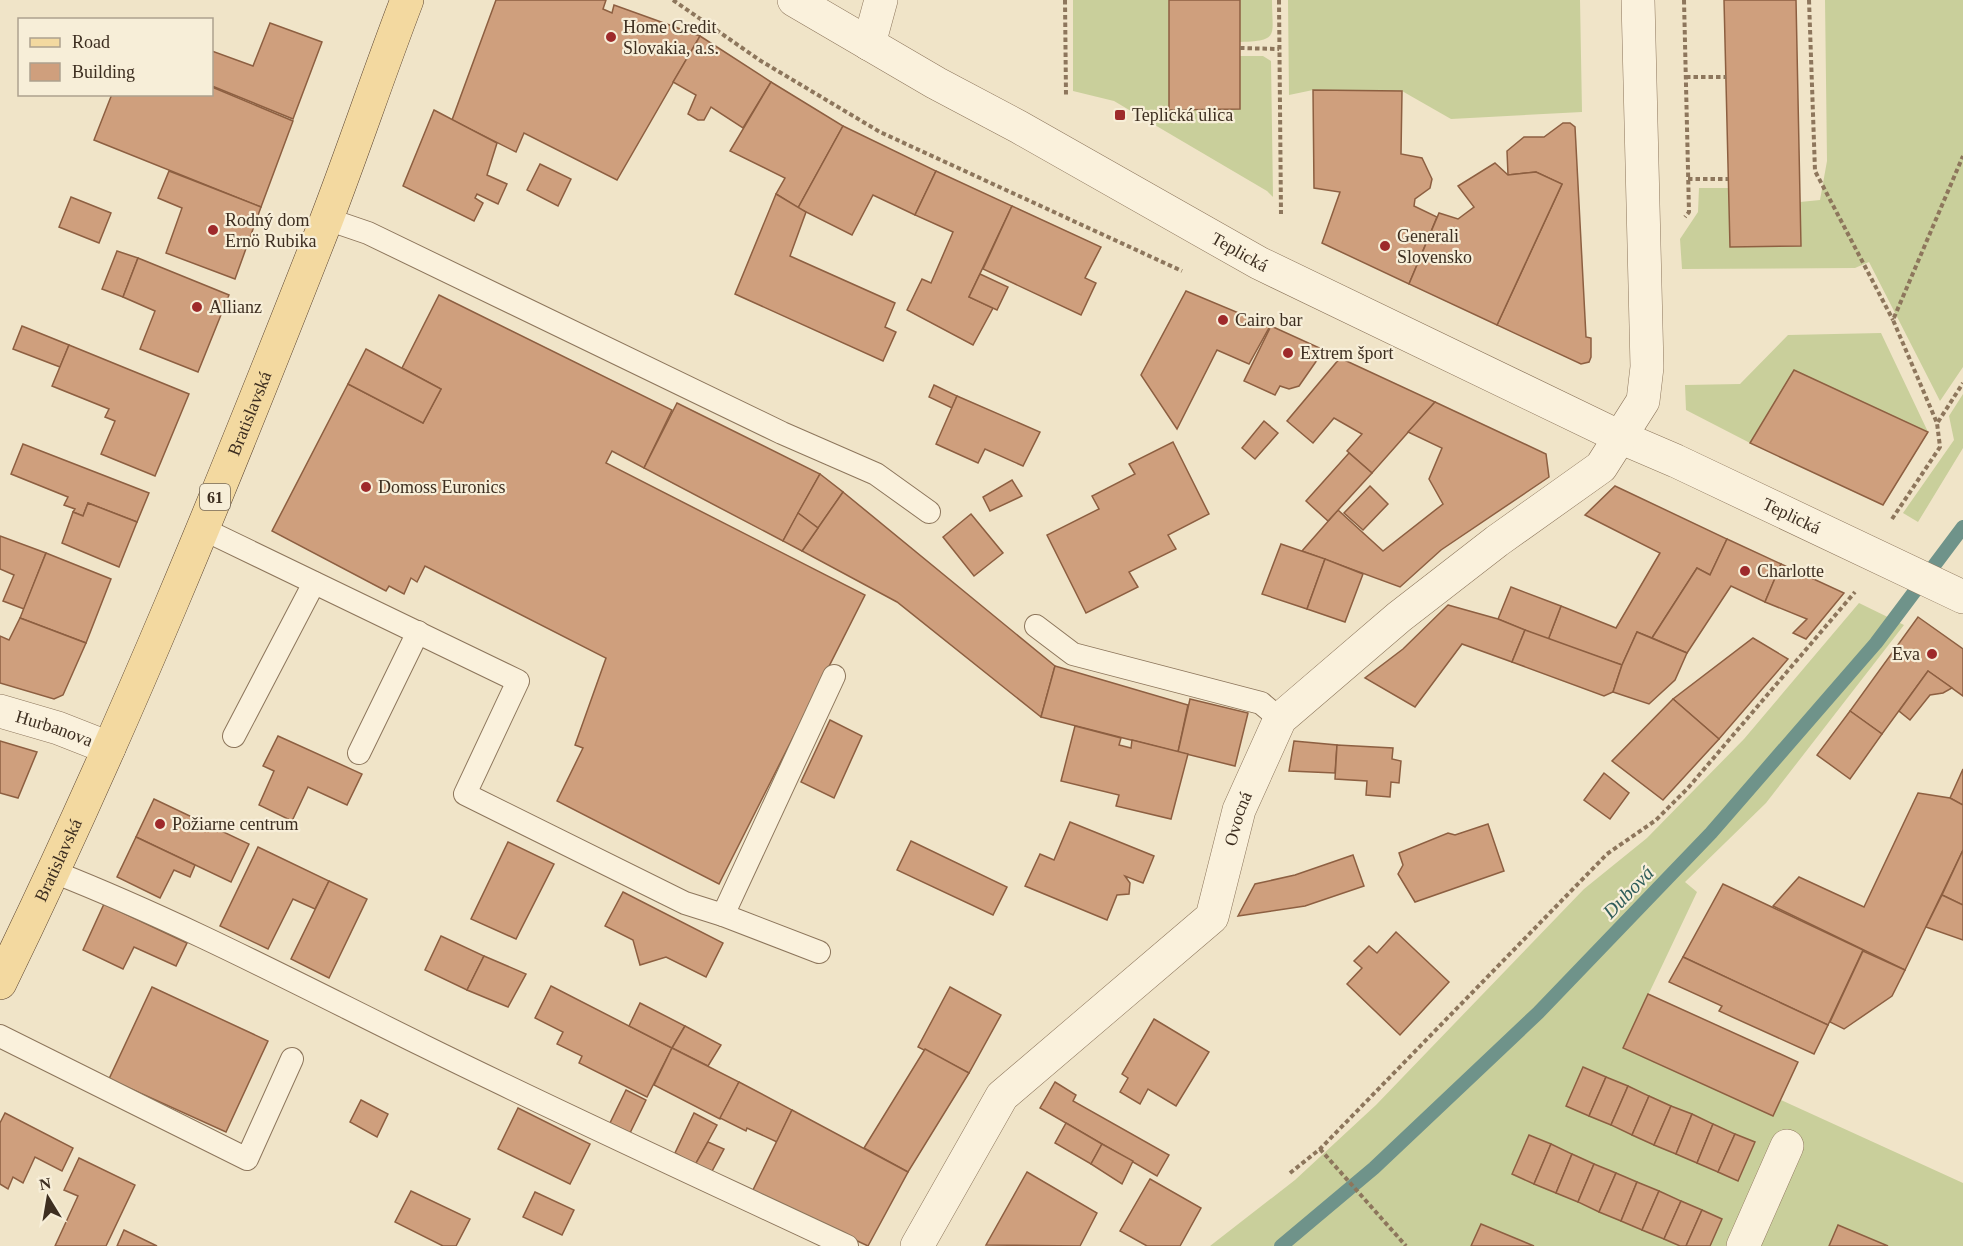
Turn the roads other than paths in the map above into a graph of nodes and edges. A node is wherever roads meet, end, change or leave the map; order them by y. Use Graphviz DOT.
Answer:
graph roads {
  1 [pos="407,0"];
  2 [pos="794,0"];
  3 [pos="880,0"];
  4 [pos="1638,0"];
  5 [pos="869,44"];
  6 [pos="327,219"];
  7 [pos="1620,437"];
  8 [pos="929,512"];
  9 [pos="202,529"];
  10 [pos="314,583"];
  11 [pos="1958,595"];
  12 [pos="1036,626"];
  13 [pos="418,632"];
  14 [pos="834,676"];
  15 [pos="0,711"];
  16 [pos="1280,719"];
  17 [pos="234,736"];
  18 [pos="109,748"];
  19 [pos="359,753"];
  20 [pos="54,872"];
  21 [pos="723,915"];
  22 [pos="819,952"];
  23 [pos="0,983"];
  24 [pos="0,1036"];
  25 [pos="292,1059"];
  26 [pos="1787,1146"];
  27 [pos="847,1246"];
  28 [pos="917,1246"];
  29 [pos="1743,1246"];
  1 -- 6 [label="main road, Bratislavská / 61"];
  2 -- 5 [label="street, Teplická"];
  3 -- 5 [label="street"];
  4 -- 7 [label="street"];
  5 -- 7 [label="street, Teplická"];
  6 -- 8 [label="lane"];
  6 -- 9 [label="main road, Bratislavská / 61"];
  7 -- 11 [label="street, Teplická"];
  7 -- 16 [label="street, Ovocná"];
  9 -- 10 [label="lane"];
  9 -- 18 [label="main road, Bratislavská / 61"];
  10 -- 13 [label="lane"];
  10 -- 17 [label="lane"];
  12 -- 16 [label="lane"];
  13 -- 19 [label="lane"];
  13 -- 21 [label="lane"];
  14 -- 21 [label="lane"];
  15 -- 18 [label="street, Hurbanova"];
  16 -- 28 [label="street, Ovocná"];
  18 -- 20 [label="main road, Bratislavská / 61"];
  20 -- 23 [label="main road, Bratislavská / 61"];
  20 -- 27 [label="lane"];
  21 -- 22 [label="lane"];
  24 -- 25 [label="lane"];
  26 -- 29 [label="street"];
}
